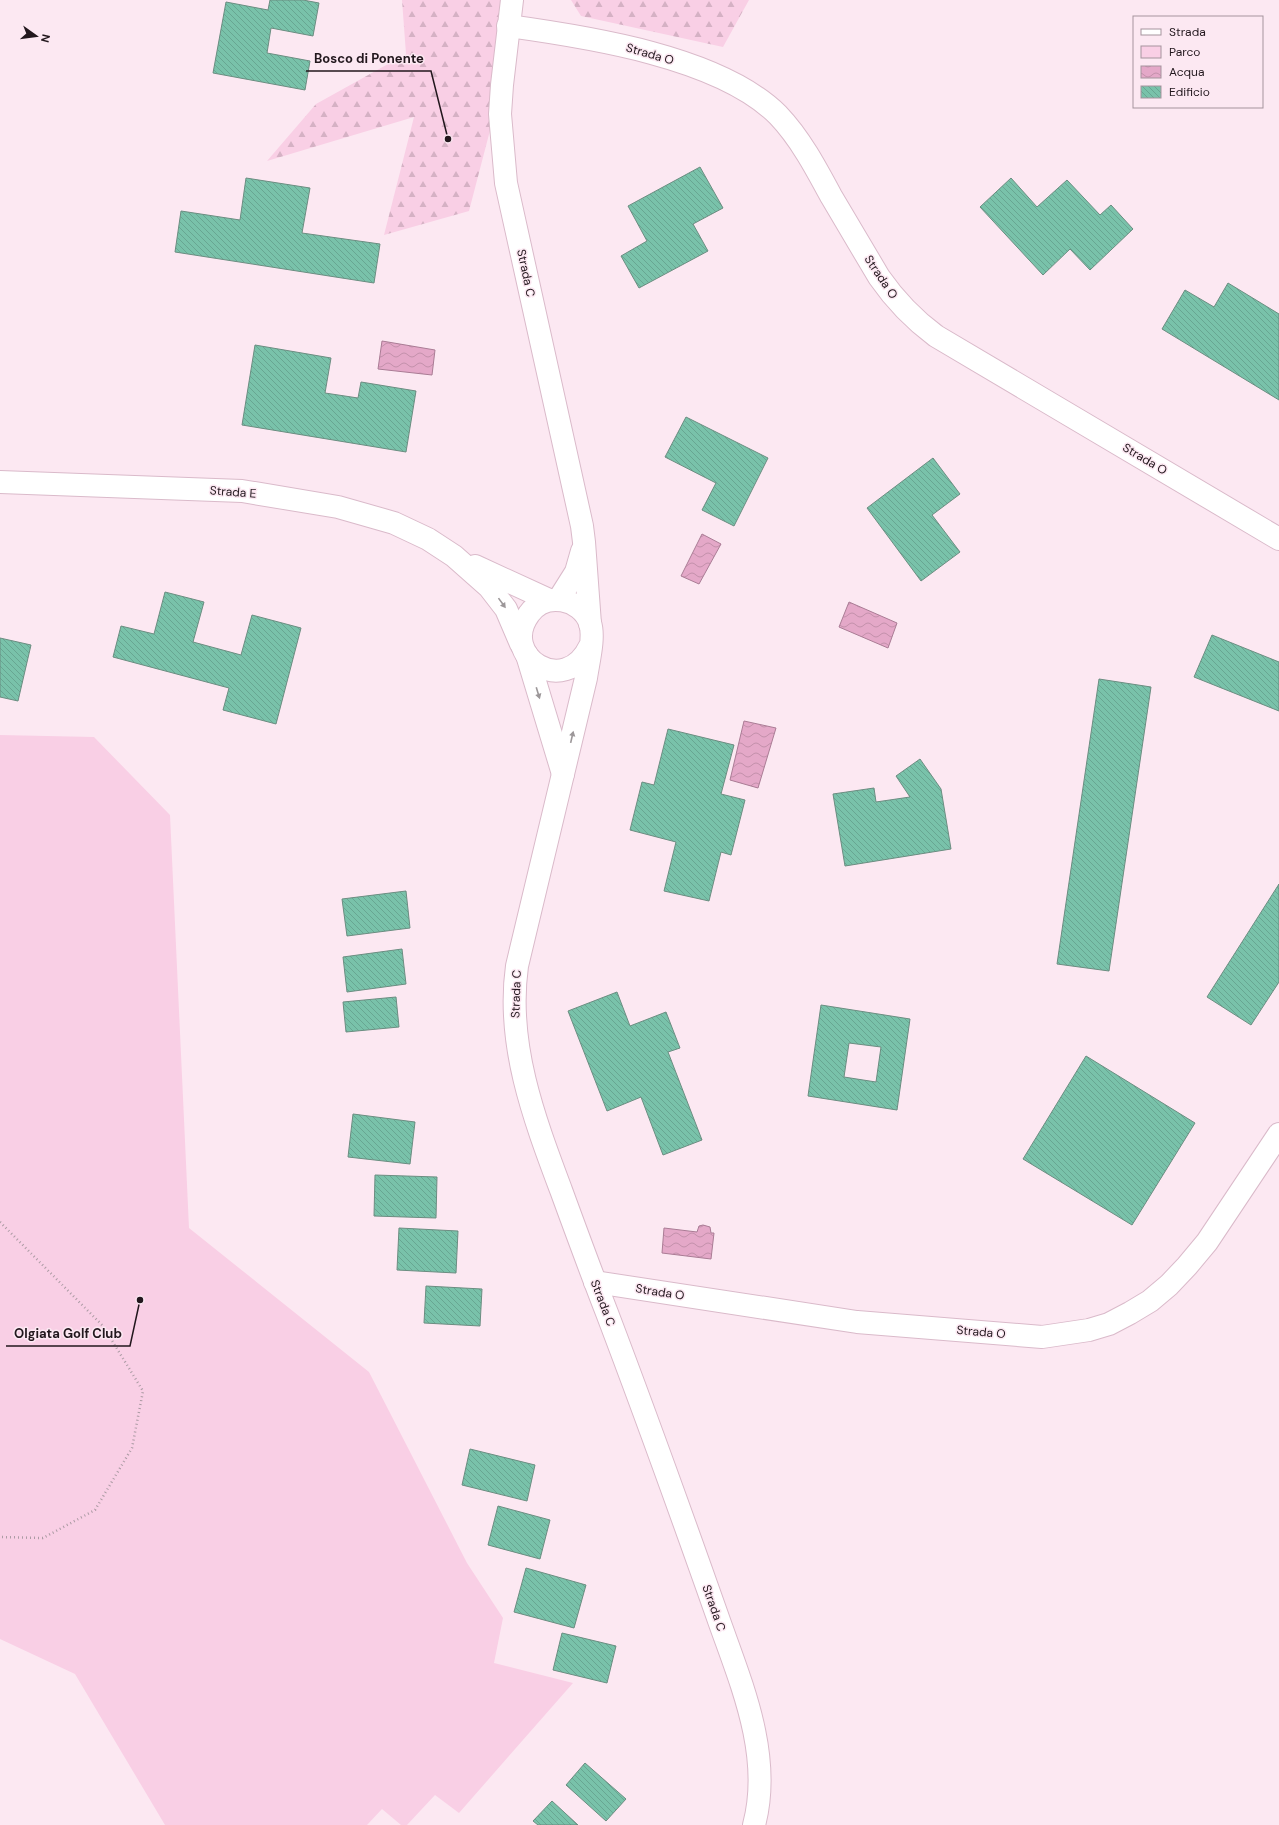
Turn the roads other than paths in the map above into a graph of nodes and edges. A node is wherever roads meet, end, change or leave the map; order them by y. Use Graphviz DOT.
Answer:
graph roads {
  1 [pos="512,0"];
  2 [pos="508,26"];
  3 [pos="0,482"];
  4 [pos="1279,539"];
  5 [pos="584,542"];
  6 [pos="454,556"];
  7 [pos="554,600"];
  8 [pos="590,624"];
  9 [pos="590,646"];
  10 [pos="524,651"];
  11 [pos="563,775"];
  12 [pos="1279,1134"];
  13 [pos="595,1282"];
  14 [pos="754,1825"];
  1 -- 2 [label="street, Strada C"];
  2 -- 4 [label="street, Strada O"];
  2 -- 5 [label="street, Strada C"];
  3 -- 6 [label="street, Strada E"];
  5 -- 7 [label="street, Strada C"];
  5 -- 8 [label="street, Strada C"];
  6 -- 7 [label="street, Strada E"];
  6 -- 10 [label="street, Strada E, one-way"];
  7 -- 8 [label="street"];
  7 -- 10 [label="street"];
  8 -- 9 [label="street"];
  9 -- 10 [label="street"];
  11 -- 9 [label="street, Strada C, one-way"];
  10 -- 11 [label="street, one-way"];
  11 -- 13 [label="street, Strada C"];
  12 -- 13 [label="street, Strada O"];
  13 -- 14 [label="street, Strada C"];
}
